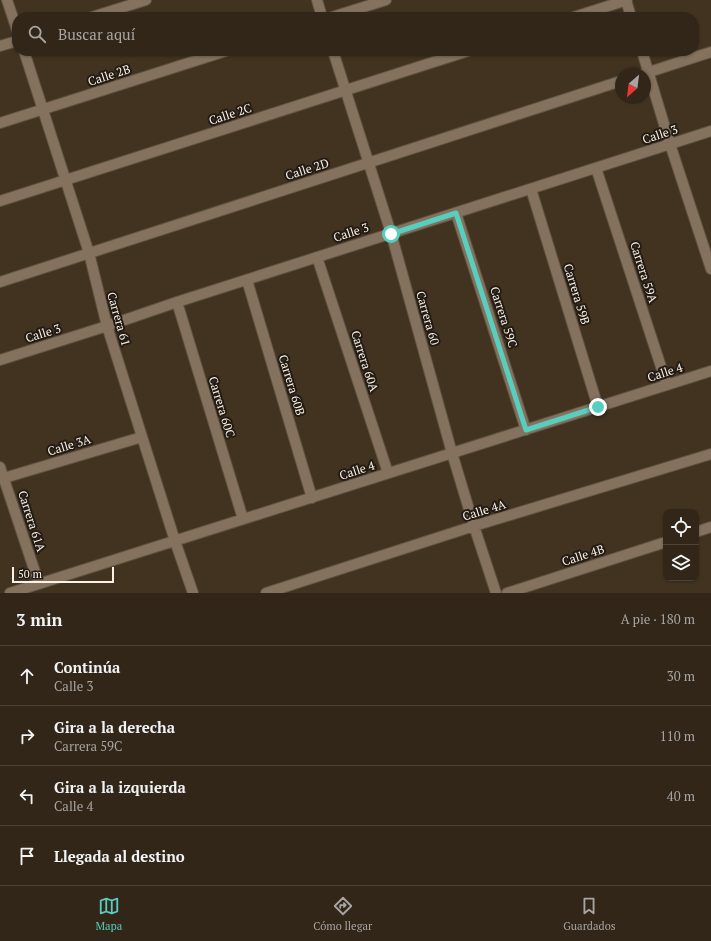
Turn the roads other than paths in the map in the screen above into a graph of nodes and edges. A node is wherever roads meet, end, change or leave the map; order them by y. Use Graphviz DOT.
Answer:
graph roads {
  1 [pos="7,0"];
  2 [pos="146,0"];
  3 [pos="317,0"];
  4 [pos="386,0"];
  5 [pos="626,0"];
  6 [pos="108,12"];
  7 [pos="321,12"];
  8 [pos="348,12"];
  9 [pos="589,12"];
  10 [pos="630,12"];
  11 [pos="12,15"];
  12 [pos="12,42"];
  13 [pos="0,46"];
  14 [pos="711,52"];
  15 [pos="26,56"];
  16 [pos="210,56"];
  17 [pos="335,56"];
  18 [pos="452,56"];
  19 [pos="643,56"];
  20 [pos="699,56"];
  21 [pos="699,56"];
  22 [pos="645,68"];
  23 [pos="651,71"];
  24 [pos="615,83"];
  25 [pos="651,88"];
  26 [pos="346,90"];
  27 [pos="42,110"];
  28 [pos="0,123"];
  29 [pos="711,131"];
  30 [pos="670,144"];
  31 [pos="368,163"];
  32 [pos="596,168"];
  33 [pos="65,180"];
  34 [pos="531,189"];
  35 [pos="0,201"];
  36 [pos="456,213"];
  37 [pos="391,234"];
  38 [pos="89,253"];
  39 [pos="317,257"];
  40 [pos="711,269"];
  41 [pos="247,280"];
  42 [pos="0,282"];
  43 [pos="177,302"];
  44 [pos="107,326"];
  45 [pos="0,360"];
  46 [pos="711,371"];
  47 [pos="667,385"];
  48 [pos="598,407"];
  49 [pos="526,430"];
  50 [pos="142,437"];
  51 [pos="452,453"];
  52 [pos="711,454"];
  53 [pos="0,467"];
  54 [pos="388,474"];
  55 [pos="4,478"];
  56 [pos="312,498"];
  57 [pos="242,519"];
  58 [pos="474,526"];
  59 [pos="711,528"];
  60 [pos="699,531"];
  61 [pos="175,541"];
  62 [pos="663,543"];
  63 [pos="39,584"];
  64 [pos="10,593"];
  65 [pos="193,593"];
  66 [pos="266,593"];
  67 [pos="496,593"];
  68 [pos="507,593"];
  1 -- 11 [label="street"];
  2 -- 6 [label="street"];
  3 -- 7 [label="street"];
  4 -- 8 [label="street"];
  5 -- 9 [label="street"];
  5 -- 10 [label="street"];
  12 -- 13 [label="street"];
  14 -- 20 [label="street"];
  15 -- 27 [label="street, Carrera 61"];
  16 -- 27 [label="street, Calle 2B"];
  17 -- 26 [label="street, Carrera 60"];
  18 -- 26 [label="street, Calle 2C"];
  19 -- 22 [label="street"];
  21 -- 23 [label="street"];
  24 -- 31 [label="street, Calle 2D"];
  25 -- 30 [label="street"];
  26 -- 31 [label="street, Carrera 60"];
  26 -- 33 [label="street, Calle 2C"];
  27 -- 28 [label="street, Calle 2B"];
  27 -- 33 [label="street, Carrera 61"];
  29 -- 30 [label="street, Calle 3"];
  30 -- 32 [label="street, Calle 3"];
  30 -- 40 [label="street"];
  31 -- 37 [label="street, Carrera 60"];
  31 -- 38 [label="street, Calle 2D"];
  32 -- 34 [label="street, Calle 3"];
  32 -- 47 [label="street, Carrera 59A"];
  33 -- 35 [label="street, Calle 2C"];
  33 -- 38 [label="street, Carrera 61"];
  34 -- 36 [label="street, Calle 3"];
  34 -- 48 [label="street, Carrera 59B"];
  36 -- 37 [label="street, Calle 3"];
  36 -- 49 [label="street, Carrera 59C"];
  37 -- 39 [label="street, Calle 3"];
  37 -- 51 [label="street, Carrera 60"];
  38 -- 42 [label="street, Calle 2D"];
  38 -- 44 [label="street, Carrera 61"];
  39 -- 41 [label="street, Calle 3"];
  39 -- 54 [label="street, Carrera 60A"];
  41 -- 43 [label="street, Calle 3"];
  41 -- 56 [label="street, Carrera 60B"];
  43 -- 44 [label="street, Calle 3"];
  43 -- 57 [label="street, Carrera 60C"];
  44 -- 45 [label="street, Calle 3"];
  44 -- 50 [label="street, Carrera 61"];
  46 -- 47 [label="street, Calle 4"];
  47 -- 48 [label="street, Calle 4"];
  48 -- 49 [label="street, Calle 4"];
  49 -- 51 [label="street, Calle 4"];
  50 -- 55 [label="street, Calle 3A"];
  50 -- 61 [label="street, Carrera 61"];
  51 -- 54 [label="street, Calle 4"];
  51 -- 58 [label="street, Carrera 60"];
  52 -- 58 [label="street, Calle 4A"];
  53 -- 55 [label="street, Carrera 61A"];
  54 -- 56 [label="street, Calle 4"];
  55 -- 63 [label="street, Carrera 61A"];
  56 -- 57 [label="street, Calle 4"];
  57 -- 61 [label="street, Calle 4"];
  58 -- 66 [label="street, Calle 4A"];
  58 -- 67 [label="street, Carrera 60"];
  59 -- 60 [label="street"];
  61 -- 63 [label="street, Calle 4"];
  61 -- 65 [label="street, Carrera 61"];
  62 -- 68 [label="street, Calle 4B"];
  63 -- 64 [label="street, Calle 4"];
}
